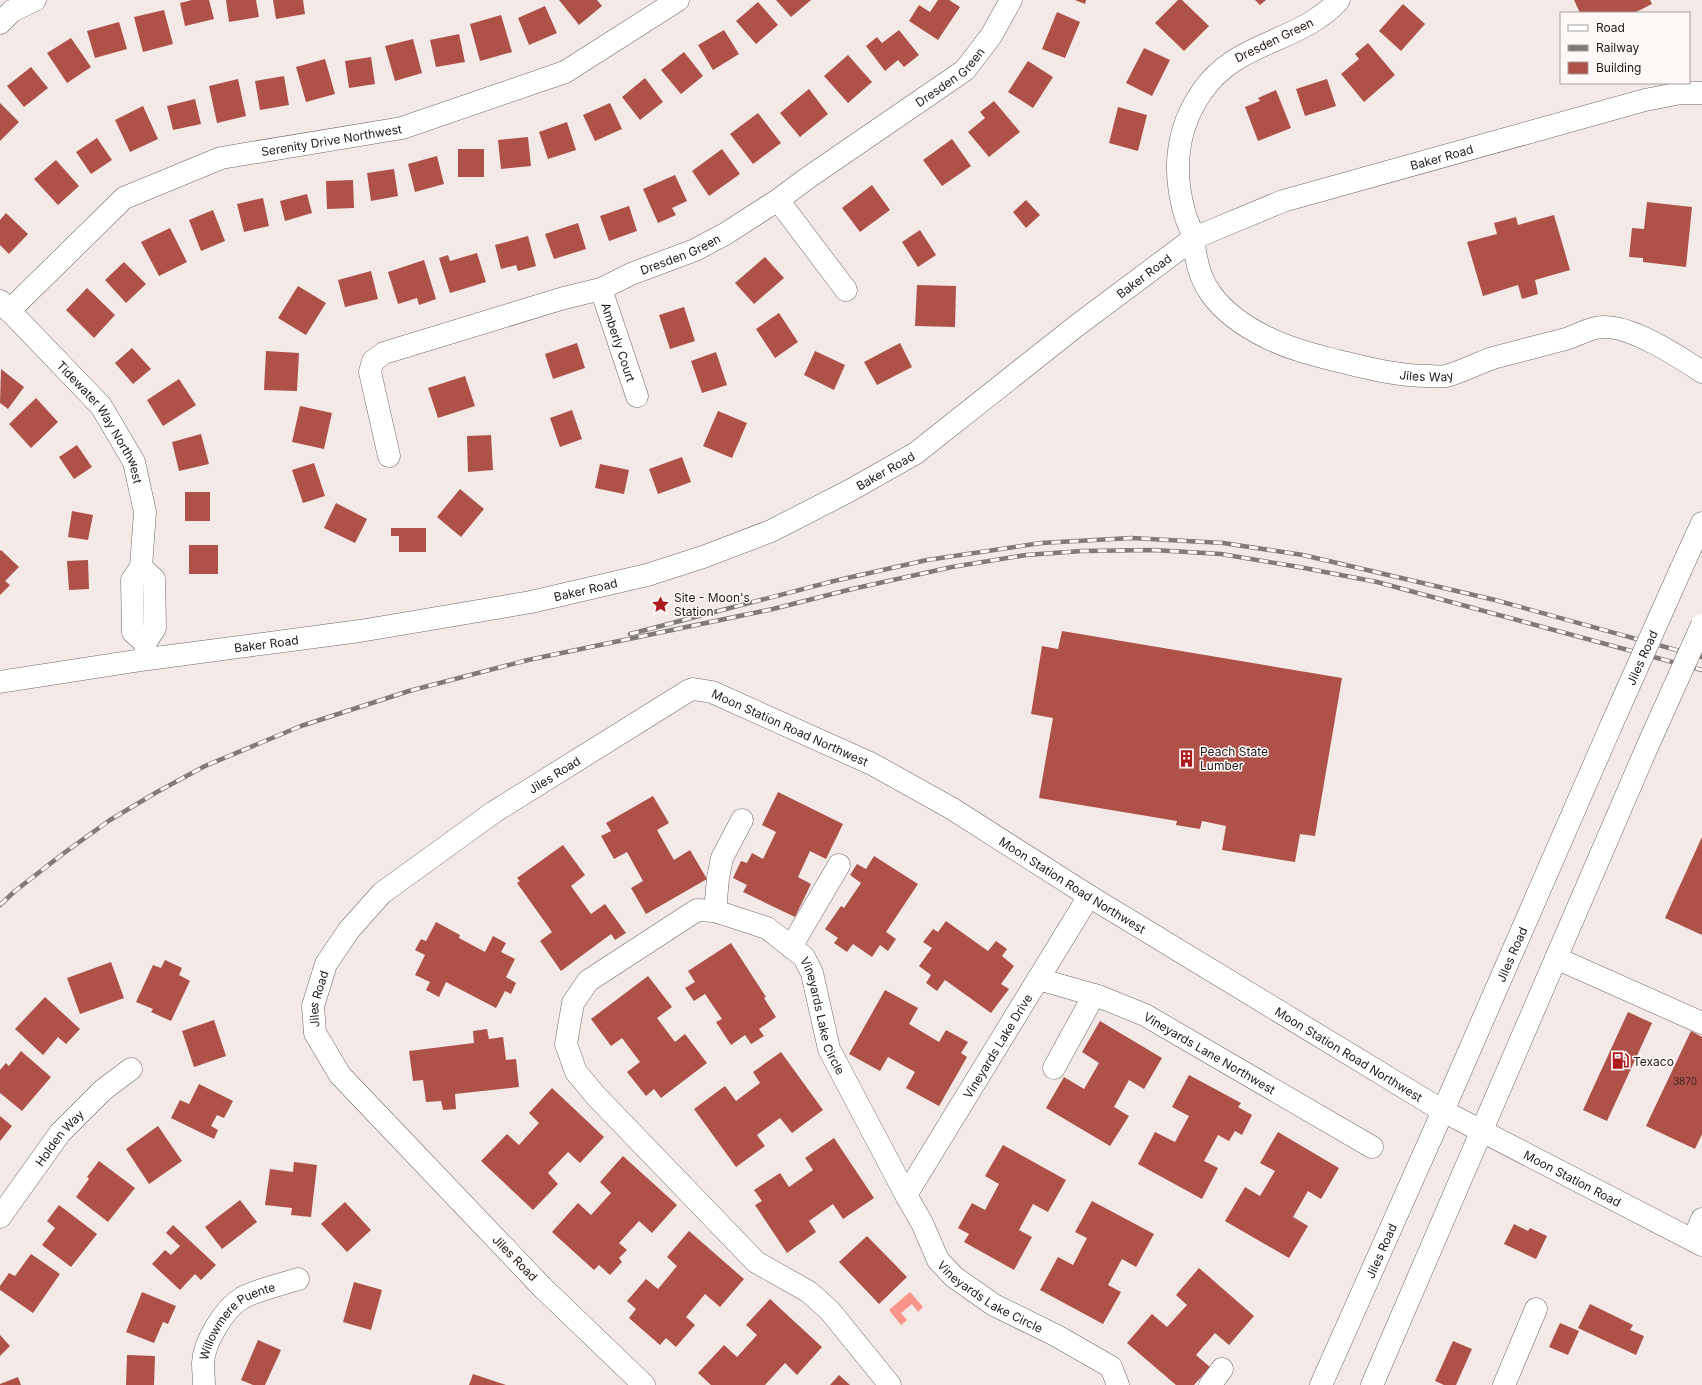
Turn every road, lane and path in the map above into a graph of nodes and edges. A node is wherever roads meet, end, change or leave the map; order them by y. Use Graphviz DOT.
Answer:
graph roads {
  1 [pos="35,0"];
  2 [pos="678,0"];
  3 [pos="1011,0"];
  4 [pos="1338,0"];
  5 [pos="4,11"];
  6 [pos="1702,93"];
  7 [pos="778,200"];
  8 [pos="1194,238"];
  9 [pos="601,289"];
  10 [pos="846,290"];
  11 [pos="5,306"];
  12 [pos="1702,372"];
  13 [pos="637,396"];
  14 [pos="389,456"];
  15 [pos="1702,522"];
  16 [pos="1702,625"];
  17 [pos="146,651"];
  18 [pos="0,682"];
  19 [pos="688,691"];
  20 [pos="742,820"];
  21 [pos="839,864"];
  22 [pos="1089,896"];
  23 [pos="715,911"];
  24 [pos="792,947"];
  25 [pos="1556,958"];
  26 [pos="1038,979"];
  27 [pos="1094,995"];
  28 [pos="1702,1023"];
  29 [pos="1054,1068"];
  30 [pos="131,1069"];
  31 [pos="1443,1111"];
  32 [pos="1482,1131"];
  33 [pos="1372,1147"];
  34 [pos="906,1196"];
  35 [pos="0,1217"];
  36 [pos="1702,1219"];
  37 [pos="1697,1242"];
  38 [pos="298,1279"];
  39 [pos="1536,1309"];
  40 [pos="204,1385"];
  41 [pos="644,1385"];
  42 [pos="890,1385"];
  43 [pos="1118,1385"];
  44 [pos="1321,1385"];
  45 [pos="1372,1385"];
  46 [pos="1504,1385"];
  1 -- 5 [label="street"];
  2 -- 11 [label="street, Serenity Drive Northwest"];
  3 -- 7 [label="street, Dresden Green"];
  4 -- 8 [label="street, Dresden Green"];
  6 -- 8 [label="street, Baker Road"];
  7 -- 9 [label="street, Dresden Green"];
  7 -- 10 [label="street"];
  8 -- 12 [label="street, Jiles Way"];
  8 -- 17 [label="street, Baker Road"];
  9 -- 13 [label="street, Amberly Court"];
  9 -- 14 [label="street, Dresden Green"];
  11 -- 17 [label="street, Tidewater Way Northwest"];
  15 -- 31 [label="street, Jiles Road, bridge"];
  16 -- 25 [label="street, bridge"];
  17 -- 18 [label="street, Baker Road"];
  19 -- 22 [label="street, Moon Station Road Northwest"];
  19 -- 41 [label="street, Jiles Road"];
  20 -- 23 [label="street"];
  21 -- 24 [label="street"];
  22 -- 26 [label="street, Vineyards Lake Drive"];
  22 -- 31 [label="street, Moon Station Road Northwest"];
  23 -- 24 [label="street, Vineyards Lake Circle"];
  23 -- 42 [label="street, Vineyards Lake Circle"];
  24 -- 34 [label="street, Vineyards Lake Circle"];
  25 -- 28 [label="street"];
  25 -- 32 [label="street"];
  26 -- 27 [label="street, Vineyards Lane Northwest"];
  26 -- 34 [label="street, Vineyards Lake Drive"];
  27 -- 29 [label="street"];
  27 -- 33 [label="street, Vineyards Lane Northwest"];
  30 -- 35 [label="street, Holden Way"];
  31 -- 32 [label="street, Moon Station Road"];
  31 -- 44 [label="street, Jiles Road"];
  32 -- 37 [label="street, Moon Station Road"];
  32 -- 45 [label="street"];
  34 -- 43 [label="street, Vineyards Lake Circle"];
  36 -- 37 [label="street"];
  38 -- 40 [label="street, Willowmere Puente"];
  39 -- 46 [label="street"];
}
